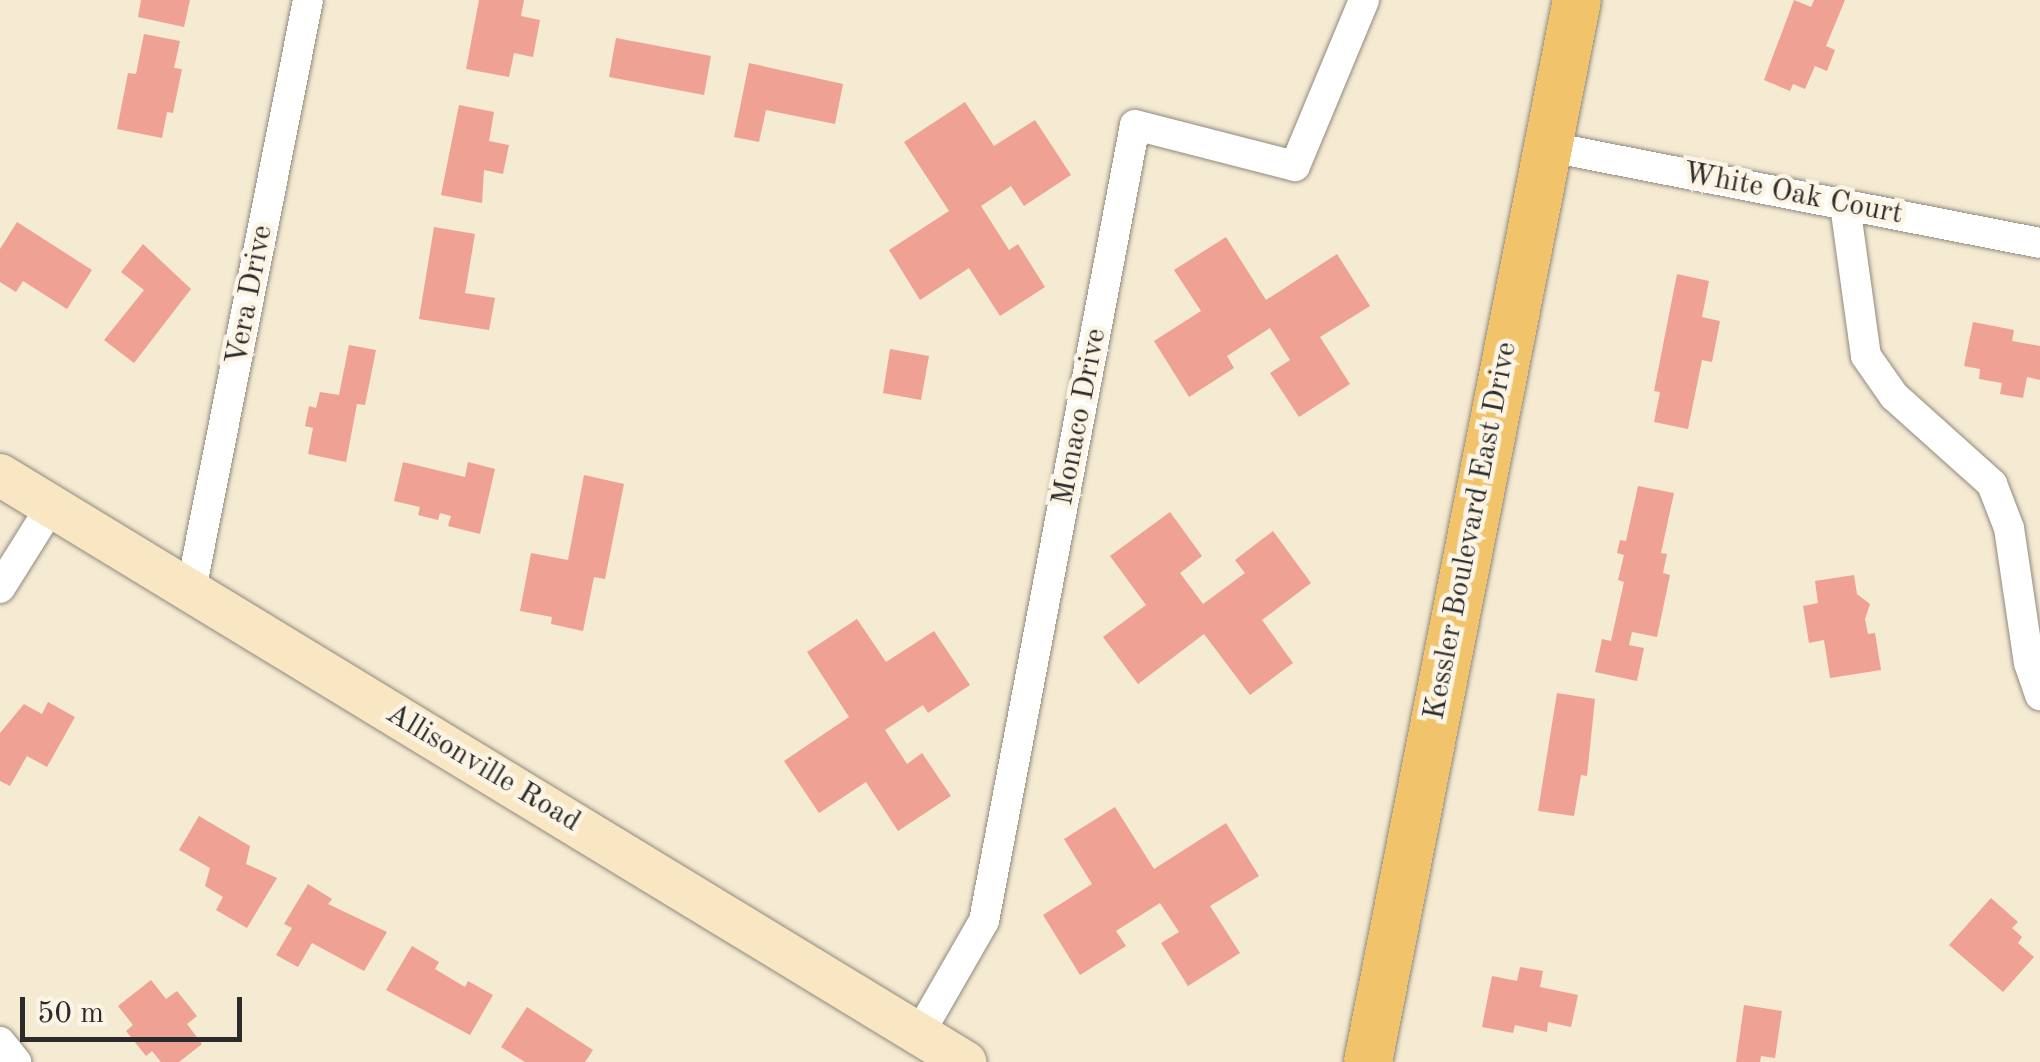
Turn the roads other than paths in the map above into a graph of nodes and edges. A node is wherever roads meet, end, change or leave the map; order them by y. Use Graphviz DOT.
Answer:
graph roads {
  1 [pos="308,0"];
  2 [pos="1364,0"];
  3 [pos="1577,0"];
  4 [pos="1546,146"];
  5 [pos="1845,204"];
  6 [pos="2040,243"];
  7 [pos="0,474"];
  8 [pos="52,505"];
  9 [pos="0,588"];
  10 [pos="191,590"];
  11 [pos="2040,695"];
  12 [pos="919,1034"];
  13 [pos="0,1042"];
  14 [pos="16,1062"];
  15 [pos="965,1062"];
  16 [pos="1368,1062"];
  1 -- 10 [label="street, Vera Drive"];
  2 -- 12 [label="street, Monaco Drive"];
  3 -- 4 [label="main road, Kessler Boulevard East Drive"];
  4 -- 5 [label="street, White Oak Court"];
  4 -- 16 [label="main road, Kessler Boulevard East Drive"];
  5 -- 6 [label="street, White Oak Court"];
  5 -- 11 [label="street"];
  7 -- 8 [label="main road, Allisonville Road"];
  8 -- 9 [label="street"];
  8 -- 10 [label="main road, Allisonville Road"];
  10 -- 12 [label="main road, Allisonville Road"];
  12 -- 15 [label="main road, Allisonville Road"];
  13 -- 14 [label="street"];
}
